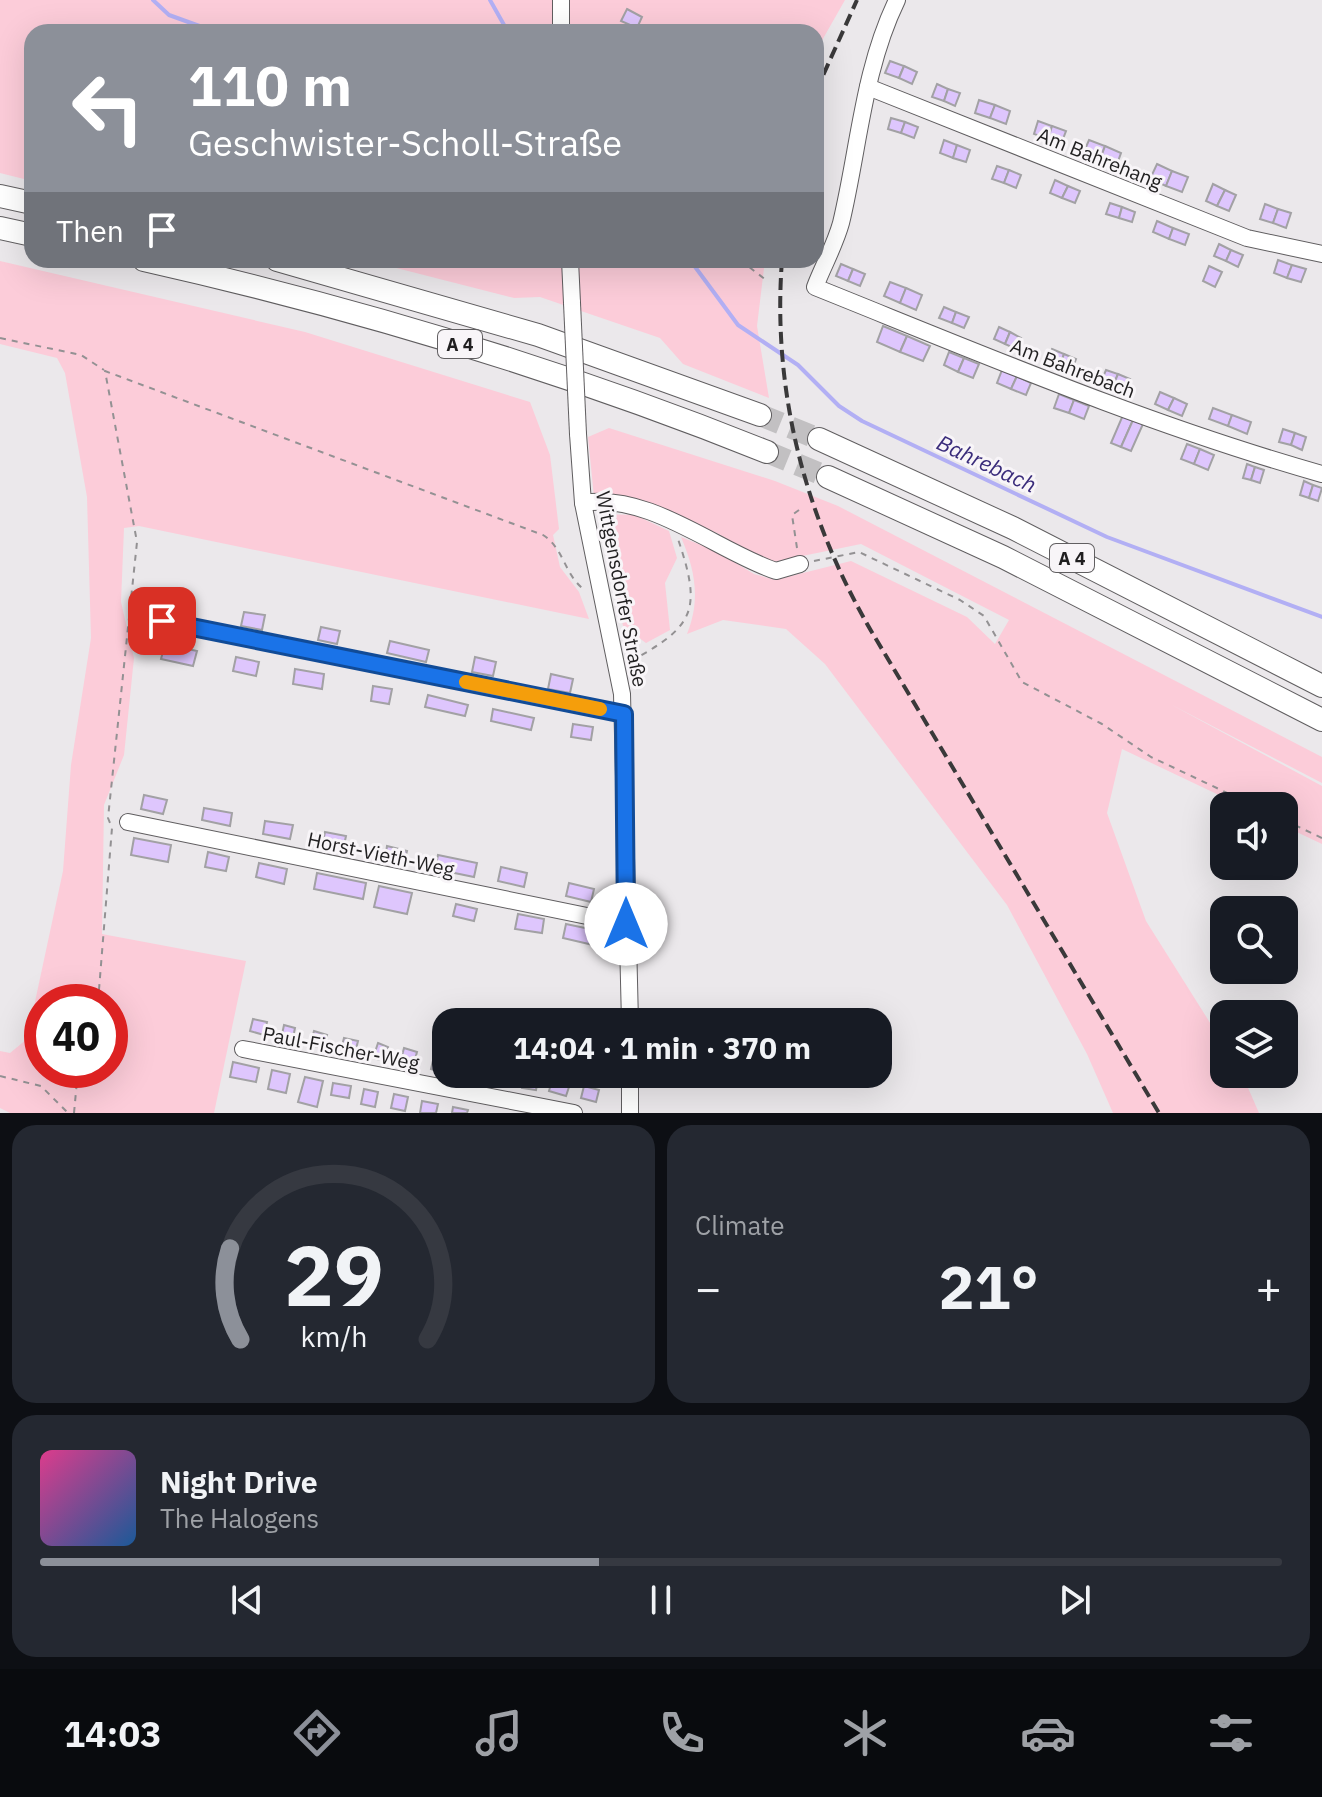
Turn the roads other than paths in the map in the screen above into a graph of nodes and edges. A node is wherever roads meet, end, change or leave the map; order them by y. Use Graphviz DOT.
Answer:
graph roads {
  1 [pos="561,0"];
  2 [pos="897,0"];
  3 [pos="561,24"];
  4 [pos="868,87"];
  5 [pos="0,196"];
  6 [pos="24,201"];
  7 [pos="0,228"];
  8 [pos="24,233"];
  9 [pos="1322,254"];
  10 [pos="824,265"];
  11 [pos="176,268"];
  12 [pos="305,268"];
  13 [pos="570,268"];
  14 [pos="823,268"];
  15 [pos="760,415"];
  16 [pos="819,439"];
  17 [pos="767,452"];
  18 [pos="1322,474"];
  19 [pos="828,477"];
  20 [pos="583,503"];
  21 [pos="800,564"];
  22 [pos="162,621"];
  23 [pos="1322,686"];
  24 [pos="624,714"];
  25 [pos="1322,720"];
  26 [pos="128,822"];
  27 [pos="626,924"];
  28 [pos="629,1008"];
  29 [pos="243,1049"];
  30 [pos="630,1088"];
  31 [pos="574,1113"];
  32 [pos="630,1113"];
  1 -- 3 [label="street"];
  2 -- 4 [label="street"];
  4 -- 9 [label="street, Am Bahrehang"];
  4 -- 10 [label="street, Am Bahrebach"];
  5 -- 6 [label="highway"];
  7 -- 8 [label="highway"];
  11 -- 17 [label="highway, A 4"];
  12 -- 15 [label="highway, A 4"];
  13 -- 20 [label="street, Wittgensdorfer Straße, bridge"];
  14 -- 18 [label="street, Am Bahrebach"];
  16 -- 23 [label="highway, A 4"];
  19 -- 25 [label="highway, A 4"];
  20 -- 21 [label="street"];
  20 -- 24 [label="street, Wittgensdorfer Straße"];
  22 -- 24 [label="street"];
  24 -- 27 [label="street, Wittgensdorfer Straße"];
  26 -- 27 [label="street, Horst-Vieth-Weg"];
  27 -- 28 [label="street, Wittgensdorfer Straße"];
  29 -- 31 [label="street, Paul-Fischer-Weg"];
  30 -- 32 [label="street"];
}
